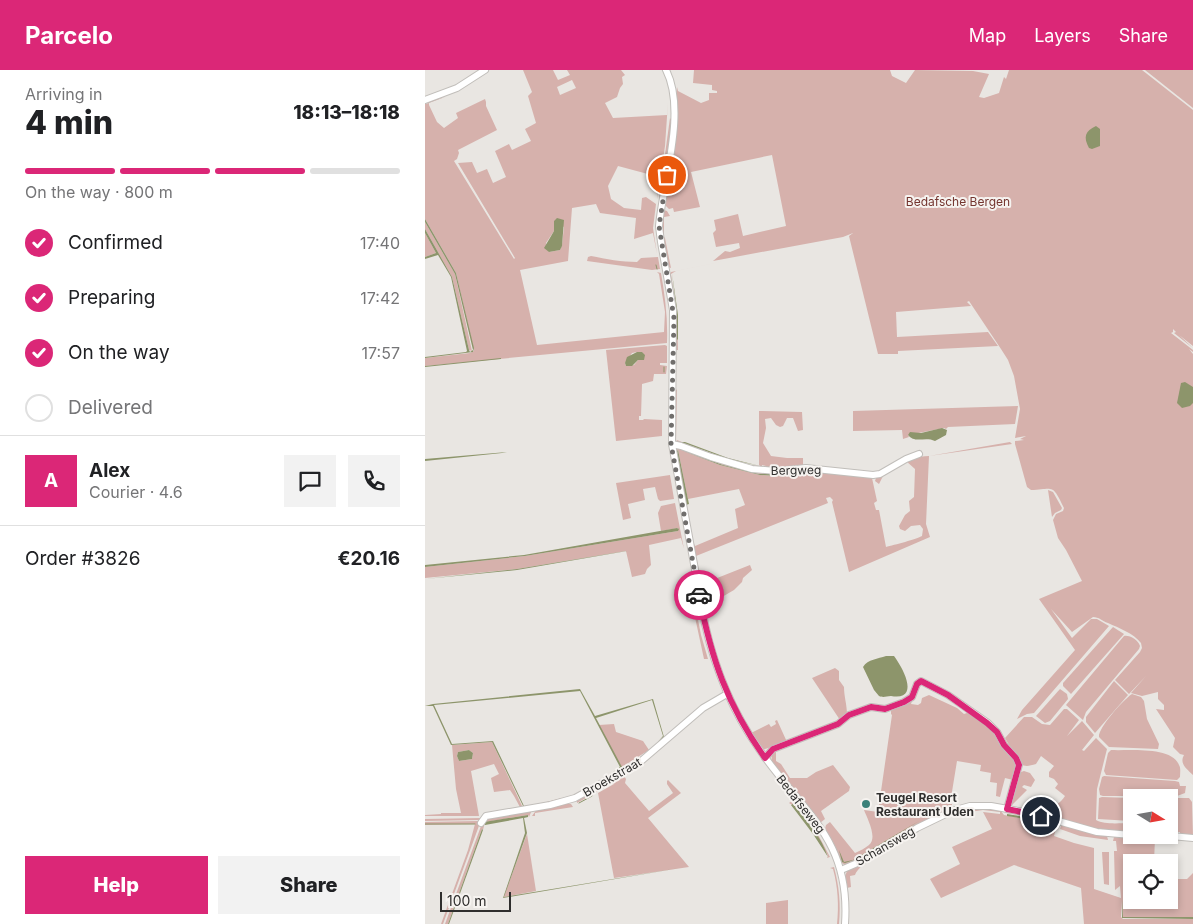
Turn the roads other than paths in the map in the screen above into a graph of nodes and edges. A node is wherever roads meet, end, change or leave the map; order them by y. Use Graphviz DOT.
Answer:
graph roads {
  1 [pos="485,70"];
  2 [pos="666,70"];
  3 [pos="425,100"];
  4 [pos="671,444"];
  5 [pos="919,454"];
  6 [pos="727,694"];
  7 [pos="765,758"];
  8 [pos="1007,809"];
  9 [pos="481,823"];
  10 [pos="1123,834"];
  11 [pos="1178,837"];
  12 [pos="1193,838"];
  13 [pos="841,870"];
  14 [pos="845,924"];
  1 -- 3 [label="street"];
  2 -- 4 [label="street, Bedafseweg"];
  4 -- 5 [label="street, Bergweg"];
  4 -- 6 [label="street, Bedafseweg"];
  6 -- 7 [label="street, Bedafseweg"];
  6 -- 9 [label="street, Broekstraat"];
  7 -- 8 [label="street"];
  7 -- 13 [label="street, Bedafseweg"];
  8 -- 10 [label="street, Schansweg"];
  8 -- 13 [label="street, Schansweg"];
  11 -- 12 [label="street"];
  13 -- 14 [label="street, Bedafseweg"];
}
